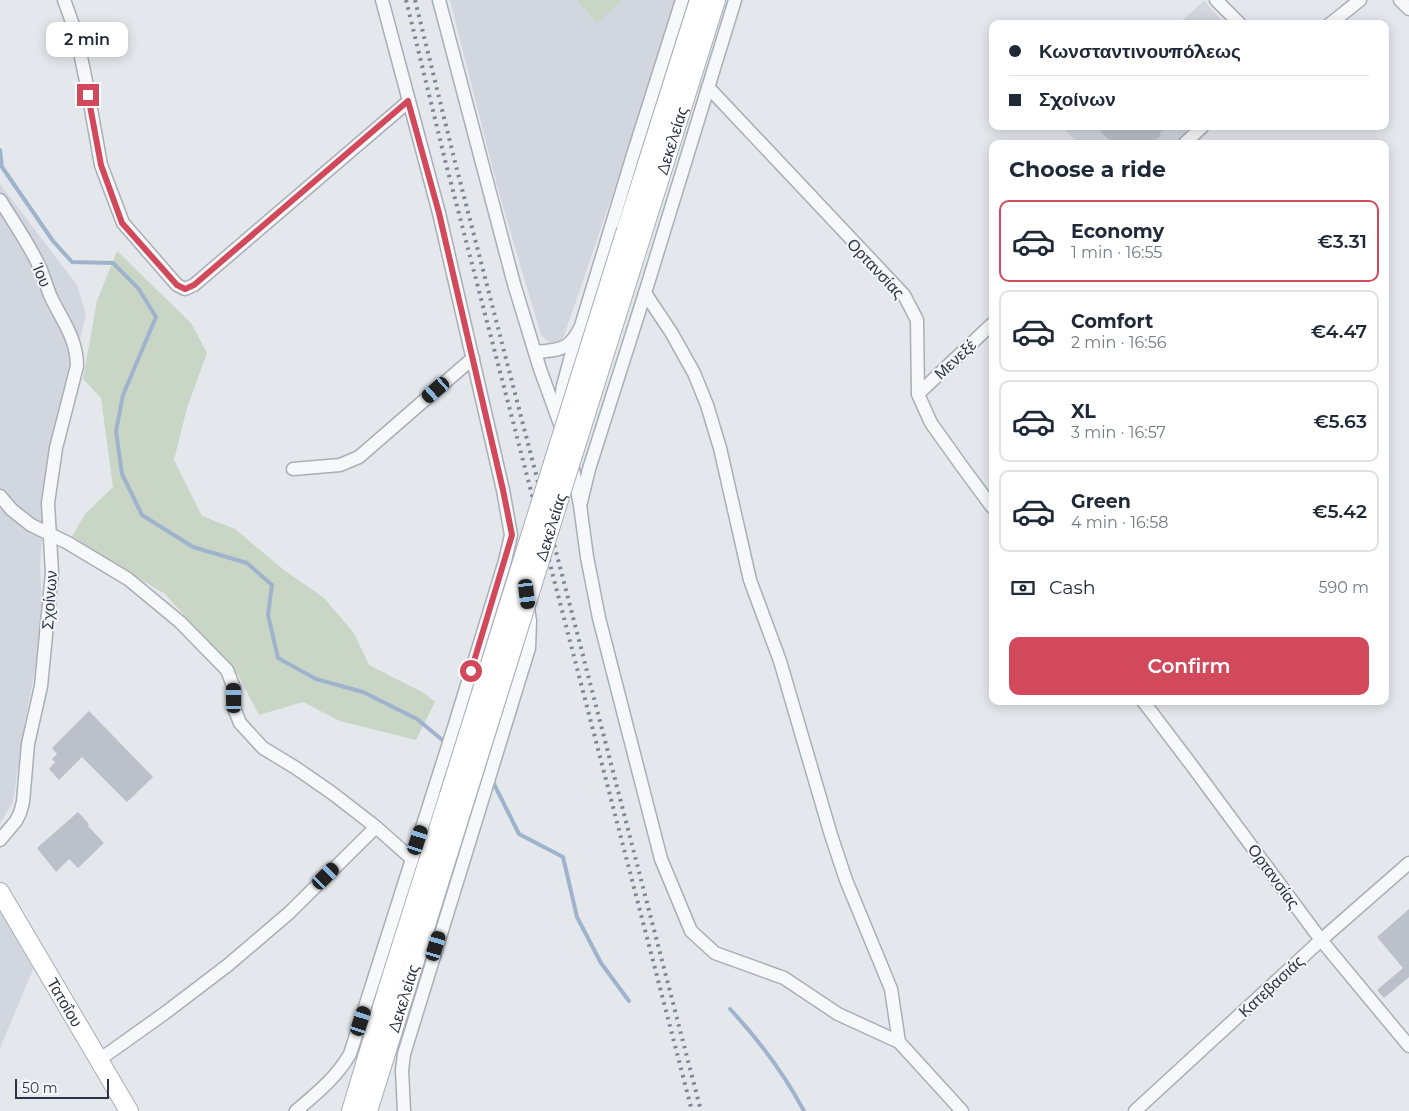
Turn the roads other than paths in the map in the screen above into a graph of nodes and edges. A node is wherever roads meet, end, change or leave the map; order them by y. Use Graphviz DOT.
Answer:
graph roads {
  1 [pos="64,0"];
  2 [pos="382,0"];
  3 [pos="440,0"];
  4 [pos="682,0"];
  5 [pos="699,0"];
  6 [pos="716,0"];
  7 [pos="735,0"];
  8 [pos="1216,0"];
  9 [pos="1360,0"];
  10 [pos="1400,0"];
  11 [pos="1409,9"];
  12 [pos="1236,20"];
  13 [pos="1335,20"];
  14 [pos="708,87"];
  15 [pos="408,101"];
  16 [pos="1199,130"];
  17 [pos="1188,140"];
  18 [pos="0,200"];
  19 [pos="634,232"];
  20 [pos="645,293"];
  21 [pos="989,327"];
  22 [pos="576,337"];
  23 [pos="535,352"];
  24 [pos="77,354"];
  25 [pos="472,358"];
  26 [pos="918,394"];
  27 [pos="558,419"];
  28 [pos="292,469"];
  29 [pos="0,496"];
  30 [pos="989,503"];
  31 [pos="580,505"];
  32 [pos="49,534"];
  33 [pos="512,535"];
  34 [pos="527,594"];
  35 [pos="492,602"];
  36 [pos="1146,705"];
  37 [pos="465,800"];
  38 [pos="376,827"];
  39 [pos="0,840"];
  40 [pos="412,859"];
  41 [pos="1409,862"];
  42 [pos="0,892"];
  43 [pos="1321,940"];
  44 [pos="899,1042"];
  45 [pos="1409,1046"];
  46 [pos="99,1060"];
  47 [pos="129,1111"];
  48 [pos="296,1111"];
  49 [pos="351,1111"];
  50 [pos="368,1111"];
  51 [pos="404,1111"];
  52 [pos="962,1111"];
  53 [pos="1135,1111"];
  1 -- 15 [label="street"];
  2 -- 15 [label="street"];
  3 -- 23 [label="street"];
  4 -- 22 [label="street"];
  5 -- 19 [label="main road, Δεκελείας"];
  6 -- 19 [label="main road, Δεκελείας"];
  7 -- 14 [label="street"];
  8 -- 12 [label="street"];
  9 -- 13 [label="street"];
  10 -- 11 [label="street"];
  14 -- 20 [label="street"];
  14 -- 26 [label="street, Ορτανσίας"];
  15 -- 25 [label="street"];
  16 -- 17 [label="street"];
  18 -- 24 [label="street, Ίου"];
  19 -- 37 [label="main road, Δεκελείας, bridge"];
  20 -- 31 [label="street"];
  20 -- 44 [label="street"];
  21 -- 26 [label="street, Μενεξέ"];
  22 -- 23 [label="street"];
  22 -- 27 [label="street"];
  23 -- 27 [label="street"];
  24 -- 32 [label="street, Σχοίνων"];
  25 -- 28 [label="street"];
  25 -- 33 [label="street"];
  26 -- 30 [label="street, Ορτανσίας"];
  27 -- 31 [label="street"];
  29 -- 32 [label="street"];
  31 -- 44 [label="street"];
  32 -- 38 [label="street"];
  32 -- 39 [label="street, Σχοίνων"];
  33 -- 34 [label="street"];
  33 -- 35 [label="street"];
  34 -- 35 [label="street"];
  34 -- 37 [label="street"];
  35 -- 40 [label="street"];
  36 -- 43 [label="street, Ορτανσίας"];
  37 -- 49 [label="main road, Δεκελείας"];
  37 -- 50 [label="main road, Δεκελείας"];
  37 -- 51 [label="street"];
  38 -- 40 [label="street"];
  38 -- 46 [label="street"];
  40 -- 48 [label="street"];
  41 -- 43 [label="street, Κατεβασιάς"];
  42 -- 46 [label="main road, Τατοΐου"];
  43 -- 45 [label="street, Ορτανσίας"];
  43 -- 53 [label="street, Κατεβασιάς"];
  44 -- 52 [label="street"];
  46 -- 47 [label="main road, Τατοΐου"];
}
